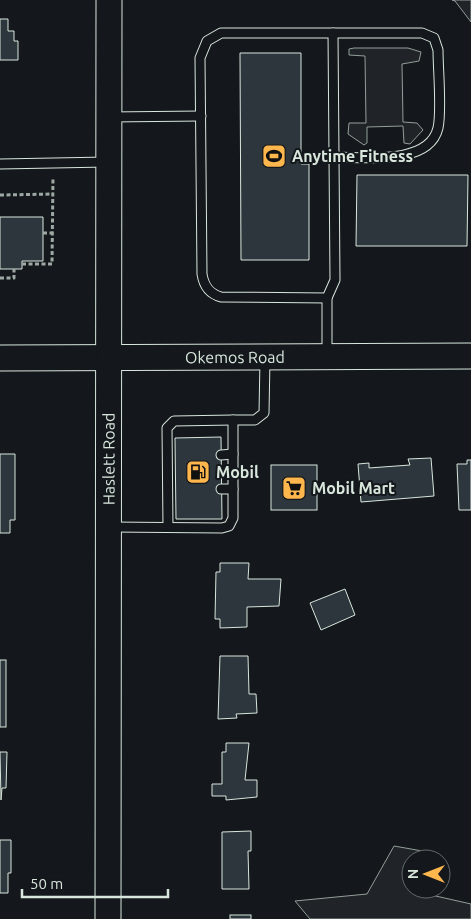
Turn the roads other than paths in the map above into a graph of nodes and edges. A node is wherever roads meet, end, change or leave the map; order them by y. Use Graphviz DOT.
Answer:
graph roads {
  1 [pos="109,0"];
  2 [pos="332,33"];
  3 [pos="201,116"];
  4 [pos="109,117"];
  5 [pos="334,157"];
  6 [pos="109,162"];
  7 [pos="0,164"];
  8 [pos="327,298"];
  9 [pos="265,356"];
  10 [pos="327,356"];
  11 [pos="471,356"];
  12 [pos="110,357"];
  13 [pos="0,358"];
  14 [pos="232,420"];
  15 [pos="232,454"];
  16 [pos="221,455"];
  17 [pos="222,489"];
  18 [pos="233,489"];
  19 [pos="110,527"];
  20 [pos="168,527"];
  21 [pos="108,919"];
  1 -- 4 [label="main road, Haslett Road"];
  2 -- 3 [label="lane"];
  2 -- 5 [label="lane"];
  2 -- 5 [label="lane"];
  3 -- 4 [label="lane"];
  3 -- 8 [label="lane"];
  4 -- 6 [label="main road, Haslett Road"];
  5 -- 8 [label="lane"];
  6 -- 7 [label="lane"];
  6 -- 12 [label="main road, Haslett Road"];
  8 -- 10 [label="lane"];
  9 -- 10 [label="main road, Okemos Road"];
  9 -- 12 [label="main road, Okemos Road"];
  9 -- 14 [label="lane"];
  10 -- 11 [label="main road, Okemos Road"];
  12 -- 13 [label="main road, Okemos Road"];
  12 -- 19 [label="main road, Haslett Road"];
  14 -- 15 [label="lane"];
  14 -- 20 [label="lane"];
  15 -- 16 [label="lane"];
  15 -- 18 [label="lane"];
  17 -- 18 [label="lane"];
  18 -- 20 [label="lane"];
  19 -- 20 [label="lane"];
  19 -- 21 [label="main road, Haslett Road"];
}
